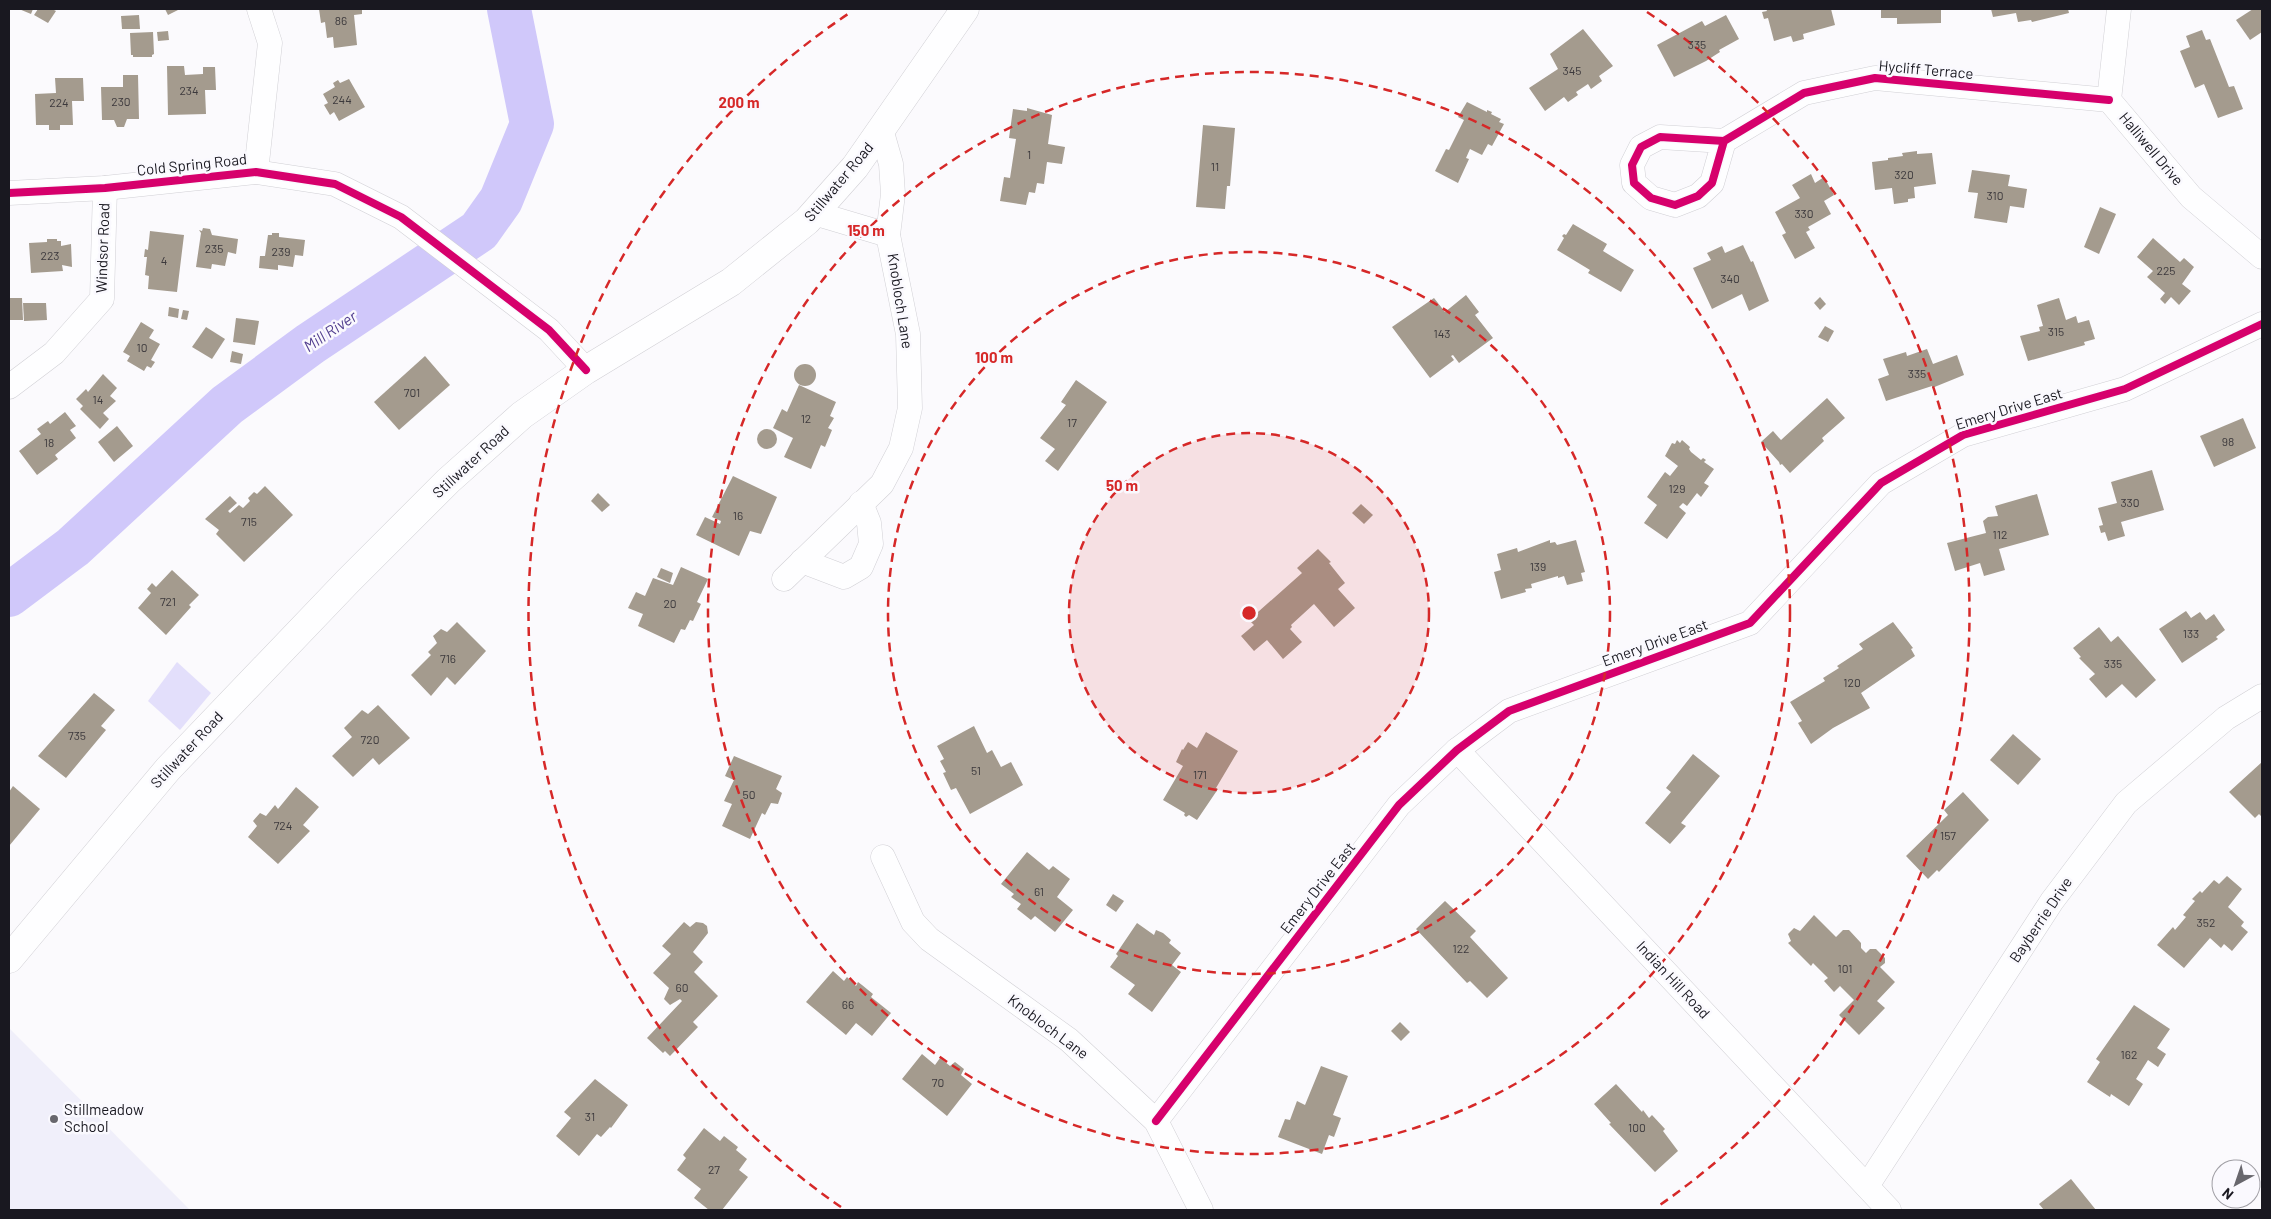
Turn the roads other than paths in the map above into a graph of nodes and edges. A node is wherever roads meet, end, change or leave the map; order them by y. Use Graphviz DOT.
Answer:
graph roads {
  1 [pos="259,9"];
  2 [pos="965,9"];
  3 [pos="2119,9"];
  4 [pos="2109,100"];
  5 [pos="881,129"];
  6 [pos="1724,141"];
  7 [pos="256,172"];
  8 [pos="105,188"];
  9 [pos="9,193"];
  10 [pos="814,213"];
  11 [pos="888,235"];
  12 [pos="2262,257"];
  13 [pos="2262,324"];
  14 [pos="586,370"];
  15 [pos="9,387"];
  16 [pos="861,503"];
  17 [pos="802,561"];
  18 [pos="784,579"];
  19 [pos="2262,696"];
  20 [pos="1457,750"];
  21 [pos="883,857"];
  22 [pos="9,959"];
  23 [pos="1156,1121"];
  24 [pos="1867,1186"];
  25 [pos="1201,1210"];
  26 [pos="1889,1210"];
  1 -- 7 [label="street"];
  2 -- 5 [label="main road, Stillwater Road"];
  3 -- 4 [label="street, Halliwell Drive"];
  4 -- 6 [label="street, Hycliff Terrace"];
  4 -- 12 [label="street, Halliwell Drive"];
  5 -- 10 [label="main road, Stillwater Road"];
  5 -- 11 [label="street, Knobloch Lane"];
  7 -- 8 [label="street, Cold Spring Road"];
  7 -- 14 [label="street, Cold Spring Road"];
  8 -- 9 [label="street, Cold Spring Road"];
  8 -- 15 [label="street, Windsor Road"];
  10 -- 11 [label="street, Knobloch Lane"];
  10 -- 14 [label="main road, Stillwater Road"];
  11 -- 16 [label="street, Knobloch Lane"];
  13 -- 20 [label="street, Emery Drive East"];
  14 -- 22 [label="main road, Stillwater Road"];
  16 -- 17 [label="street, Knobloch Lane"];
  16 -- 17 [label="street"];
  17 -- 18 [label="street, Knobloch Lane"];
  19 -- 24 [label="street, Bayberrie Drive"];
  20 -- 23 [label="street, Emery Drive East"];
  20 -- 24 [label="street, Indian Hill Road"];
  21 -- 23 [label="street, Knobloch Lane"];
  23 -- 25 [label="street, Knobloch Lane"];
  24 -- 26 [label="street, Indian Hill Road"];
}
